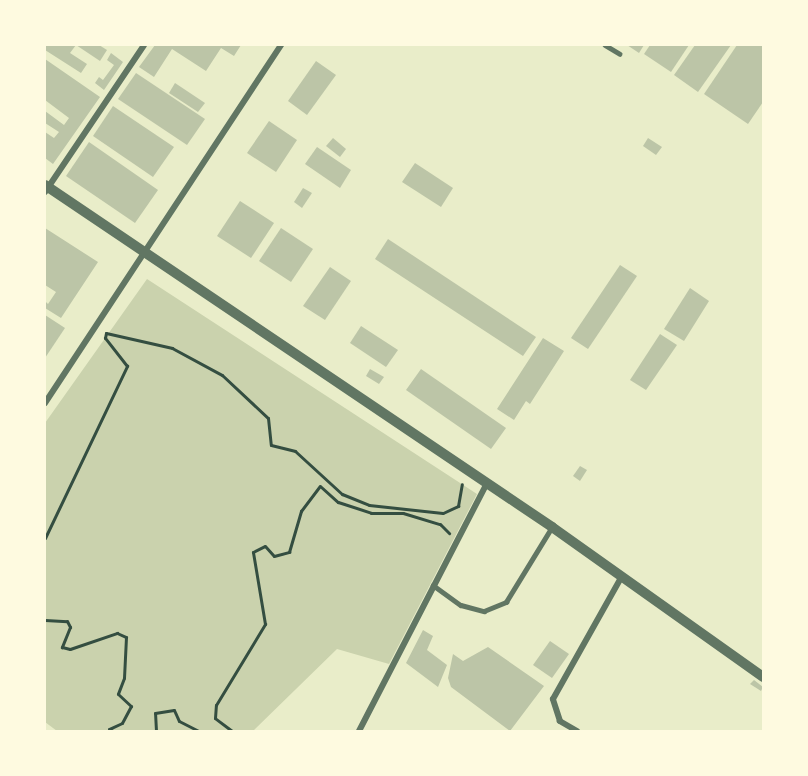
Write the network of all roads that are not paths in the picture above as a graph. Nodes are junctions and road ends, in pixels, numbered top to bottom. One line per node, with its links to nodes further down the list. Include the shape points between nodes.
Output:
1 (144, 45): 5 (street)
2 (281, 45): 6 (street)
3 (605, 45): 4 (lane)
4 (620, 54)
5 (46, 188): 6 (street)
6 (148, 251): 7 (street); 8 (street)
7 (45, 403)
8 (487, 483): 9 (street); 11 (street)
9 (552, 527): 10 (street); 11 (lane, via 506,602 484,611 461,605)
10 (622, 576): 12 (street); 14 (street, via 553,699 560,721)
11 (433, 585): 13 (street)
12 (763, 677)
13 (359, 731)
14 (577, 731)

